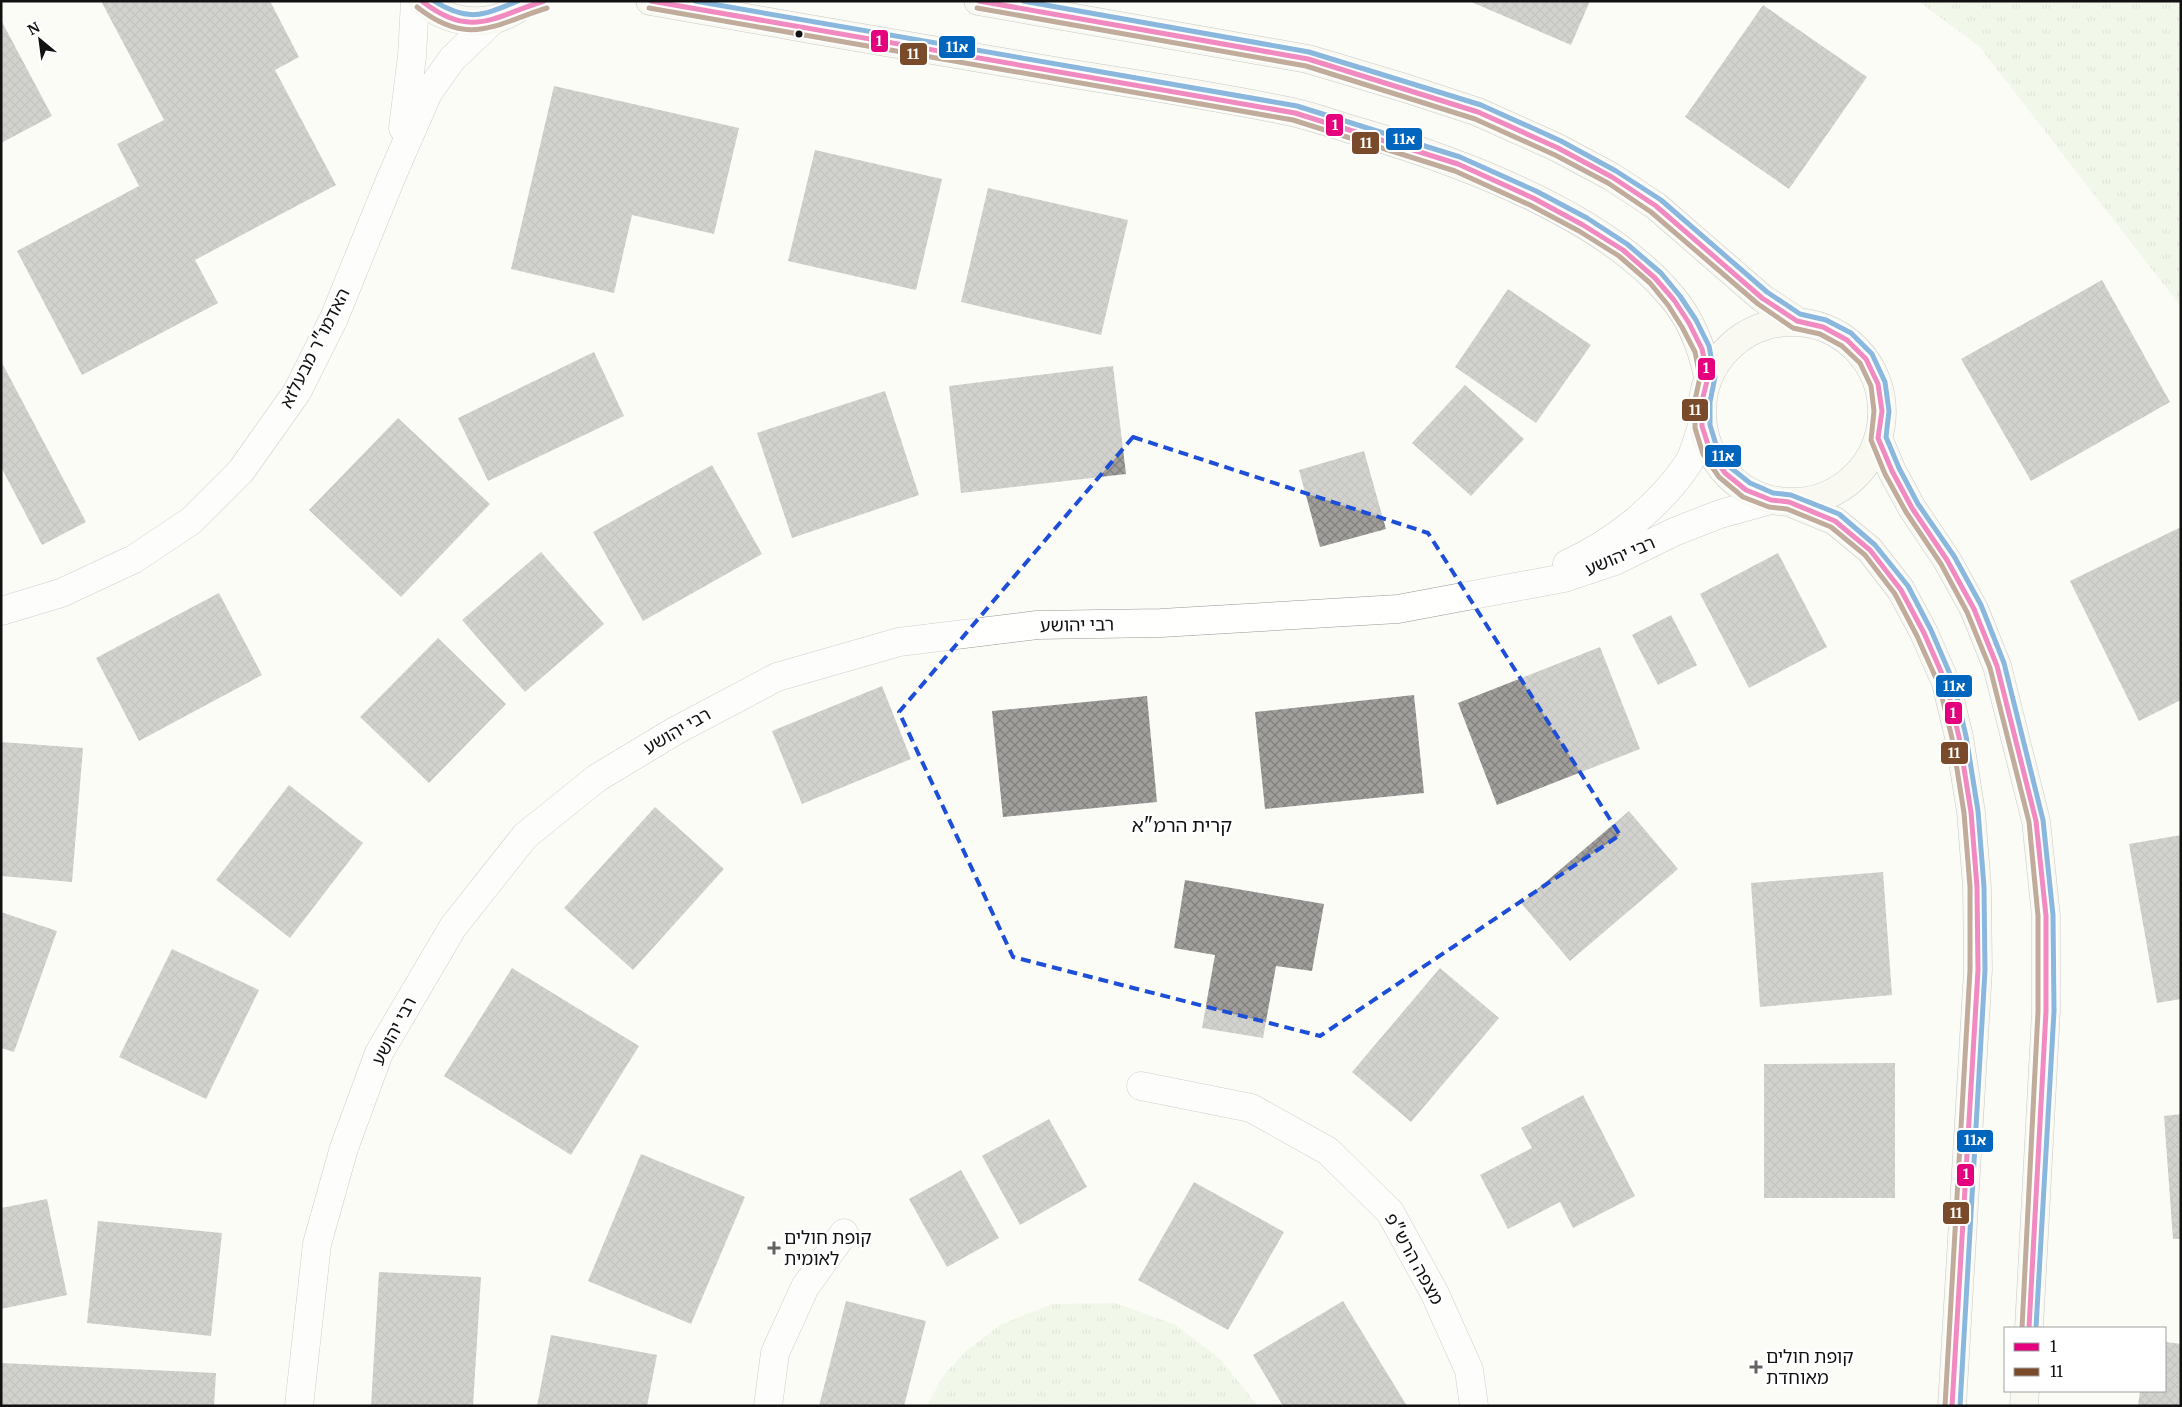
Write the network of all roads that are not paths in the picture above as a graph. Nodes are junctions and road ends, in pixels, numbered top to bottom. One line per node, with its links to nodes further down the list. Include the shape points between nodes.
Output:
1 (415, 1): 8 (street, האדמו"ר מבעלזא, via 406,116)
2 (422, 1): 7 (main road, via 432,10 451,18 472,22)
3 (545, 1): 6 (main road)
4 (650, 1): 10 (main road, via 1295,113 1458,164 1583,225 1655,278 1689,323 1702,349)
5 (978, 1): 9 (main road, via 1308,59 1478,112 1612,176 1656,206 1762,298)
6 (523, 5): 7 (main road)
7 (493, 20): 8 (street, האדמו"ר מבעלזא, via 452,59 428,93)
8 (391, 178): 15 (street, האדמו"ר מבעלזא, via 334,318 297,392 241,471 191,521 134,559 61,593)
9 (1797, 321): 10 (main road, via 1769,324 1744,335 1723,354); 12 (main road, via 1823,327 1847,340 1866,360 1878,384 1882,411)
10 (1708, 377): 11 (main road, via 1702,401)
11 (1702, 426): 13 (main road, via 1710,451 1725,473 1746,490); 14 (street, רבי יהושע, via 1690,460 1663,494 1629,527 1583,556 1532,579)
12 (1878, 438): 13 (main road, via 1866,464 1844,485 1818,498); 18 (main road, via 1908,500 1974,609 1998,666 2036,821 2046,916 2046,1011)
13 (1780, 501): 14 (street, רבי יהושע, via 1720,514 1615,561 1564,578); 23 (main road, via 1835,521 1870,550 1900,590 1924,633 1946,683 1959,737 1971,812 1977,887 1978,970)
14 (1466, 598): 20 (street, רבי יהושע, via 1398,609 1161,623 1037,625 899,642 777,677 675,730 597,778 525,836 453,927 379,1053 344,1148 318,1244)
15 (1, 611)
16 (1141, 1086): 22 (street, מצפה הרש"פ, via 1251,1108 1328,1150 1390,1212 1435,1294 1469,1370)
17 (844, 1234): 21 (street, via 805,1287 775,1353)
18 (2029, 1327)
19 (2025, 1392): 24 (main road)
20 (298, 1406)
21 (768, 1406)
22 (1474, 1406)
23 (1952, 1406)
24 (2024, 1406)

